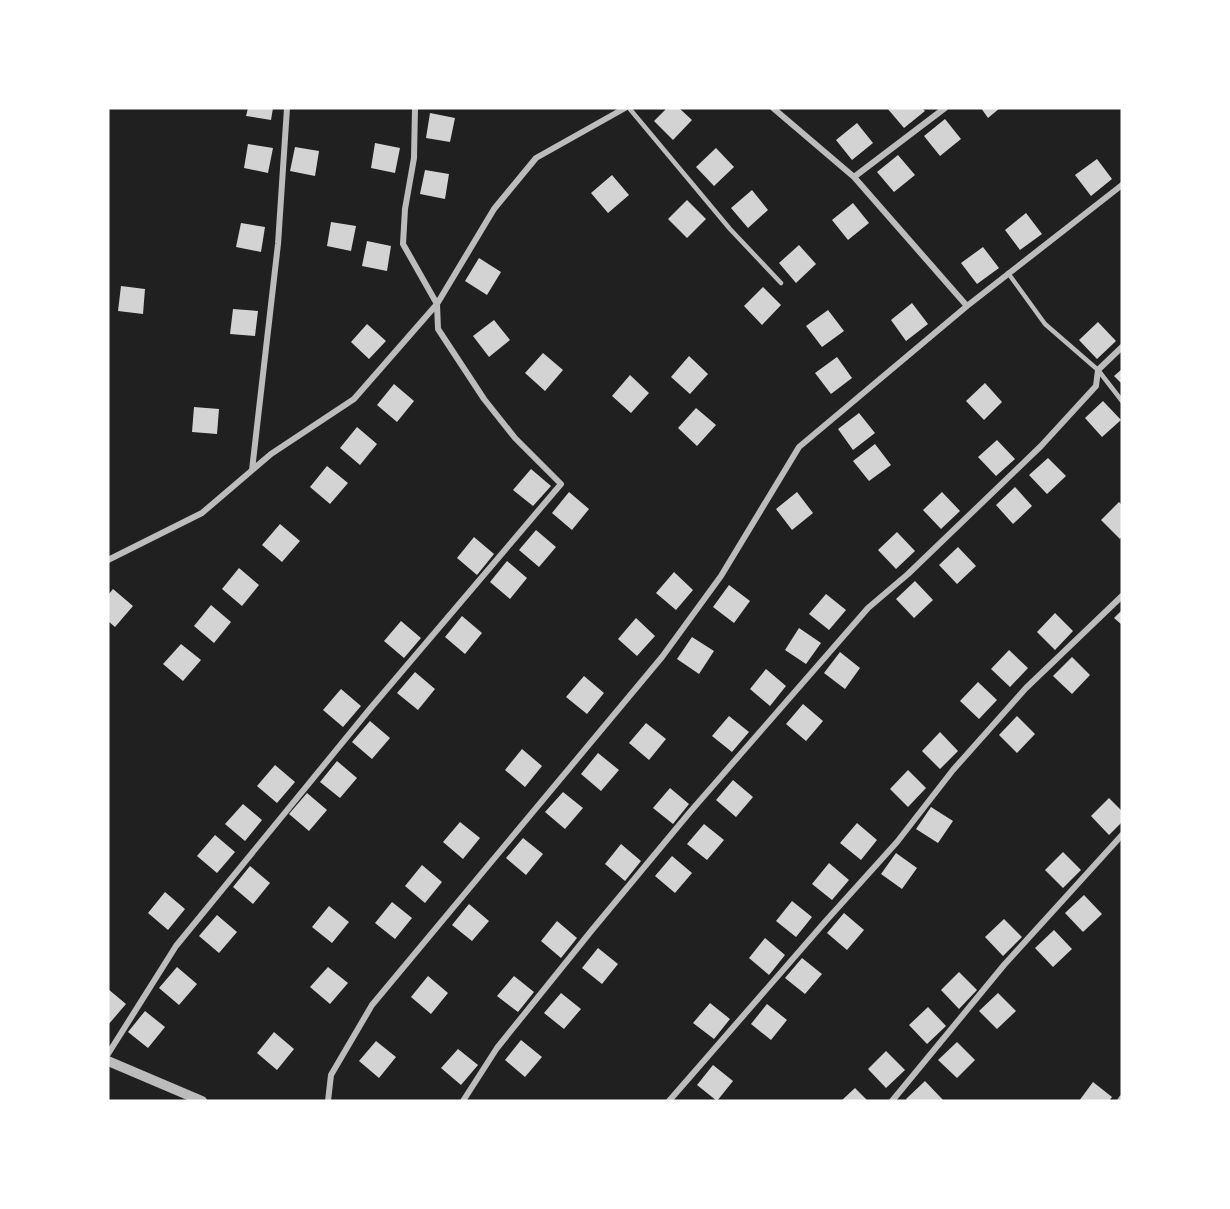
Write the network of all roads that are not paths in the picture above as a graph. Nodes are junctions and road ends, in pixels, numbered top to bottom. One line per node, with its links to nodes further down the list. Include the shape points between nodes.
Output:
1 (287, 108): 15 (street, via 278,244)
2 (416, 108): 10 (street, via 403,244)
3 (627, 108): 9 (lane); 10 (street, via 536,158 494,208)
4 (773, 108): 6 (street)
5 (945, 108): 6 (street)
6 (855, 177): 11 (street)
7 (1122, 185): 8 (street)
8 (1008, 273): 11 (street); 13 (lane, via 1045,324)
9 (781, 283)
10 (437, 304): 15 (street, via 354,399 271,453); 19 (street, via 438,329 484,399 515,438 561,484 176,946)
11 (967, 306): 22 (street, via 799,447 722,576 662,657 372,1005 331,1075)
12 (1122, 347): 13 (street)
13 (1098, 370): 14 (lane); 23 (street, via 1096,386 1041,446 868,608 690,812 497,1048)
14 (1122, 401)
15 (252, 471): 16 (street, via 202,513)
16 (108, 560)
17 (1122, 596): 24 (street, via 1026,688 897,842)
18 (1122, 835): 25 (street, via 1004,965)
19 (108, 1054)
20 (108, 1061): 21 (street)
21 (202, 1101)
22 (328, 1101)
23 (463, 1101)
24 (669, 1101)
25 (892, 1101)

